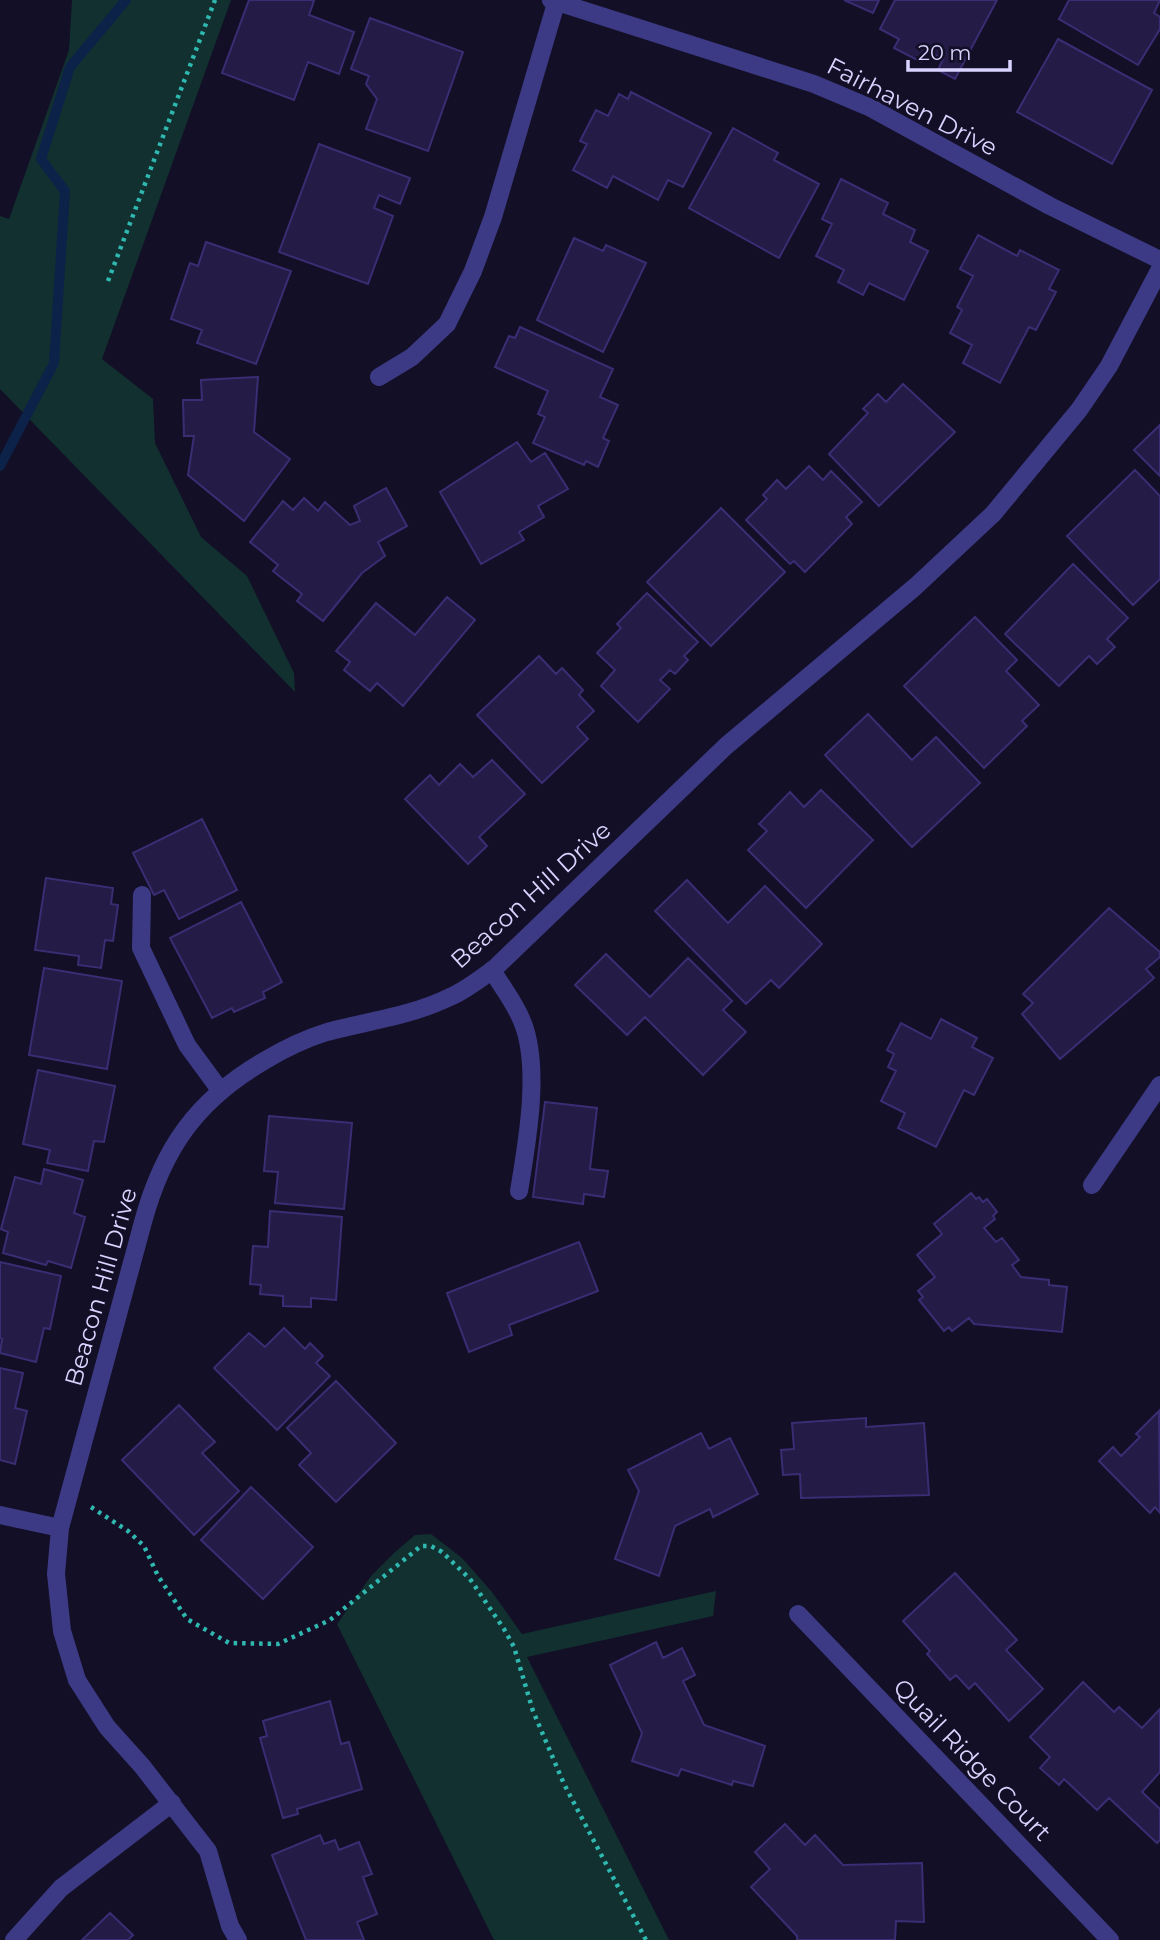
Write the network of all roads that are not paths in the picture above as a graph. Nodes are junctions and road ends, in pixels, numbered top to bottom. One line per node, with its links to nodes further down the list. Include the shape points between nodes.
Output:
1 (555, 1): 2 (street, Fairhaven Drive, via 797,77 871,108); 4 (street, via 473,271 447,324 412,357)
2 (1160, 260)
3 (1160, 269): 6 (street, Beacon Hill Drive, via 1109,366 1029,474 993,514 907,594 726,746)
4 (379, 377)
5 (142, 895): 8 (street, via 141,948 187,1045)
6 (492, 970): 8 (street, Beacon Hill Drive, via 428,1007 302,1040); 10 (street, via 523,1024 532,1068)
7 (1160, 1085): 9 (street)
8 (220, 1090): 12 (street, Beacon Hill Drive, via 186,1128 151,1192)
9 (1092, 1185)
10 (519, 1191)
11 (0, 1515): 12 (street)
12 (60, 1528): 14 (street, Beacon Hill Drive, via 56,1574 61,1620 75,1675 107,1727)
13 (798, 1614): 17 (street, Quail Ridge Court)
14 (172, 1803): 15 (street, via 61,1888); 16 (street, Beacon Hill Drive, via 208,1851)
15 (14, 1940)
16 (238, 1940)
17 (1110, 1940)

